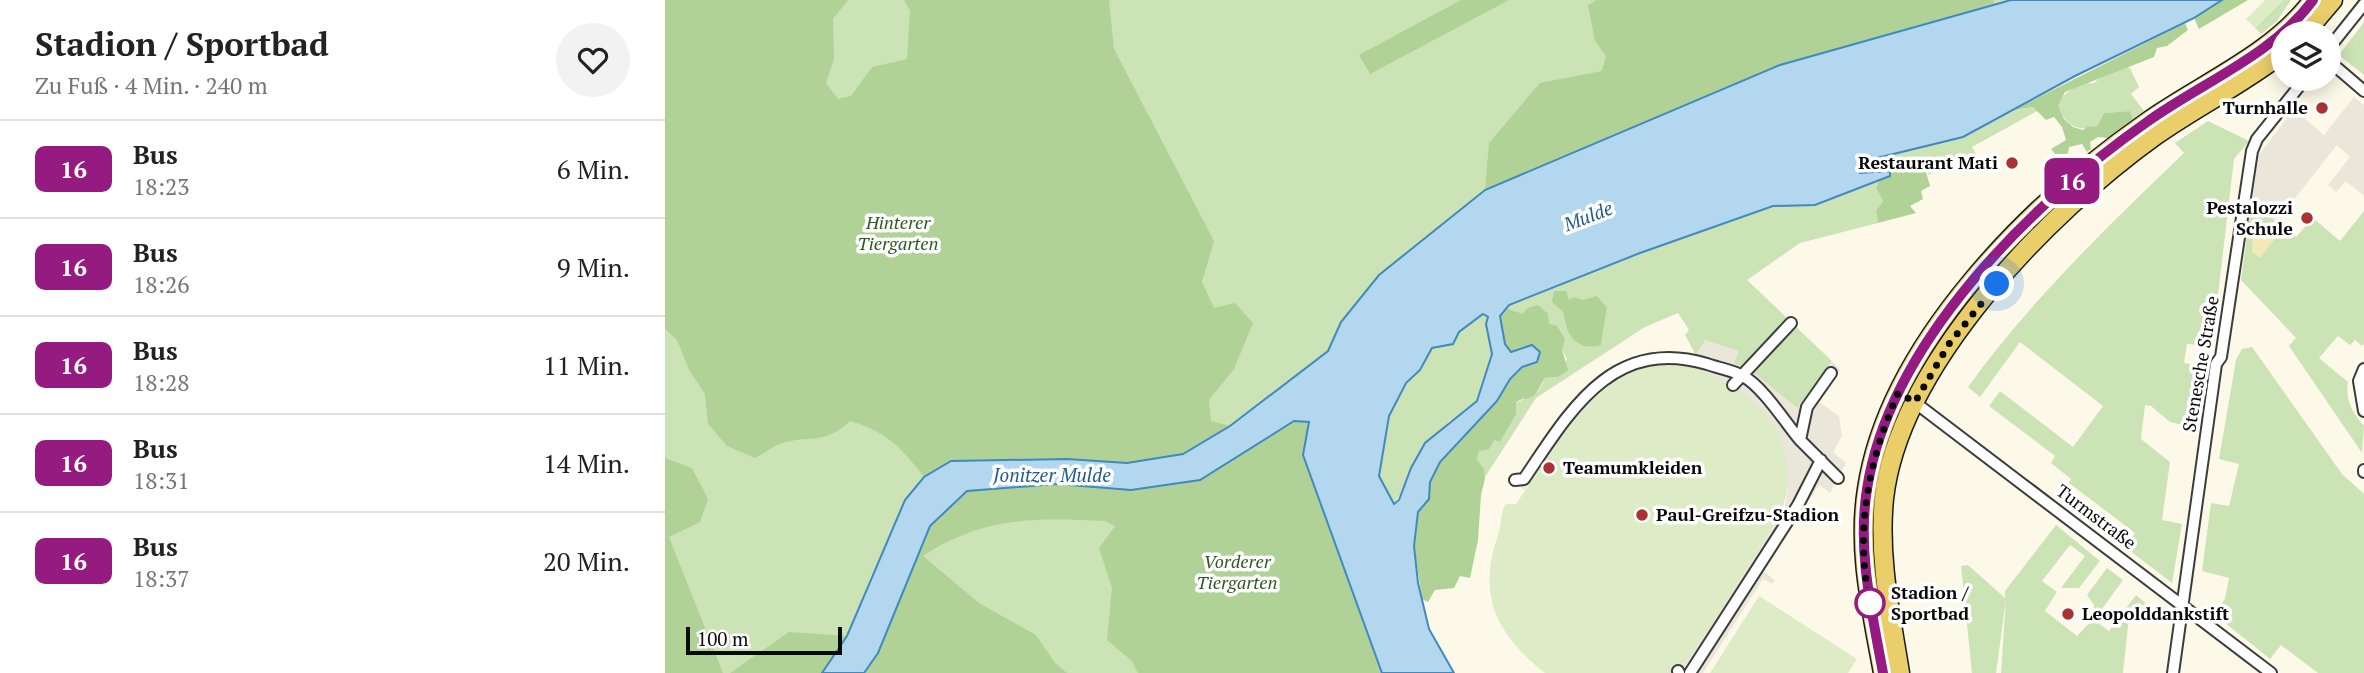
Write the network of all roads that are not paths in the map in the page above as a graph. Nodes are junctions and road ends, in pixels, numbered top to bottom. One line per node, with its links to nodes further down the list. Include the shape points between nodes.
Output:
1 (2313, 0): 15 (main road, via 2269,43 2144,124 2048,202 1942,322)
2 (2333, 0): 4 (main road)
3 (2364, 4): 5 (street)
4 (2315, 21)
5 (2341, 33)
6 (2271, 60): 16 (main road, via 2152,138 2044,232 1949,344)
7 (2341, 71): 9 (street)
8 (2295, 91): 24 (street, Stenesche Straße, via 2257,139 2245,192 2221,357 2215,364)
9 (2364, 91)
10 (1791, 323): 13 (street)
11 (2364, 369): 17 (street, via 2359,381)
12 (1831, 373): 20 (street, via 1807,407)
13 (1744, 376): 14 (street); 18 (street); 23 (street, via 1683,358 1633,363 1595,387)
14 (1733, 385)
15 (1898, 393): 16 (street, Turmstraße); 26 (main road, via 1872,463 1864,526 1869,598)
16 (1915, 402): 24 (street, Turmstraße); 27 (main road, via 1891,464 1883,522 1884,567)
17 (2364, 411)
18 (1791, 429): 19 (street); 20 (street)
19 (1779, 435)
20 (1800, 440): 21 (street)
21 (1821, 460): 22 (street); 25 (street)
22 (1838, 478)
23 (1522, 482)
24 (2183, 605): 28 (street, Stenesche Straße); 29 (street, Turmstraße)
25 (1690, 673)
26 (1883, 673)
27 (1900, 673)
28 (2173, 673)
29 (2271, 673)

